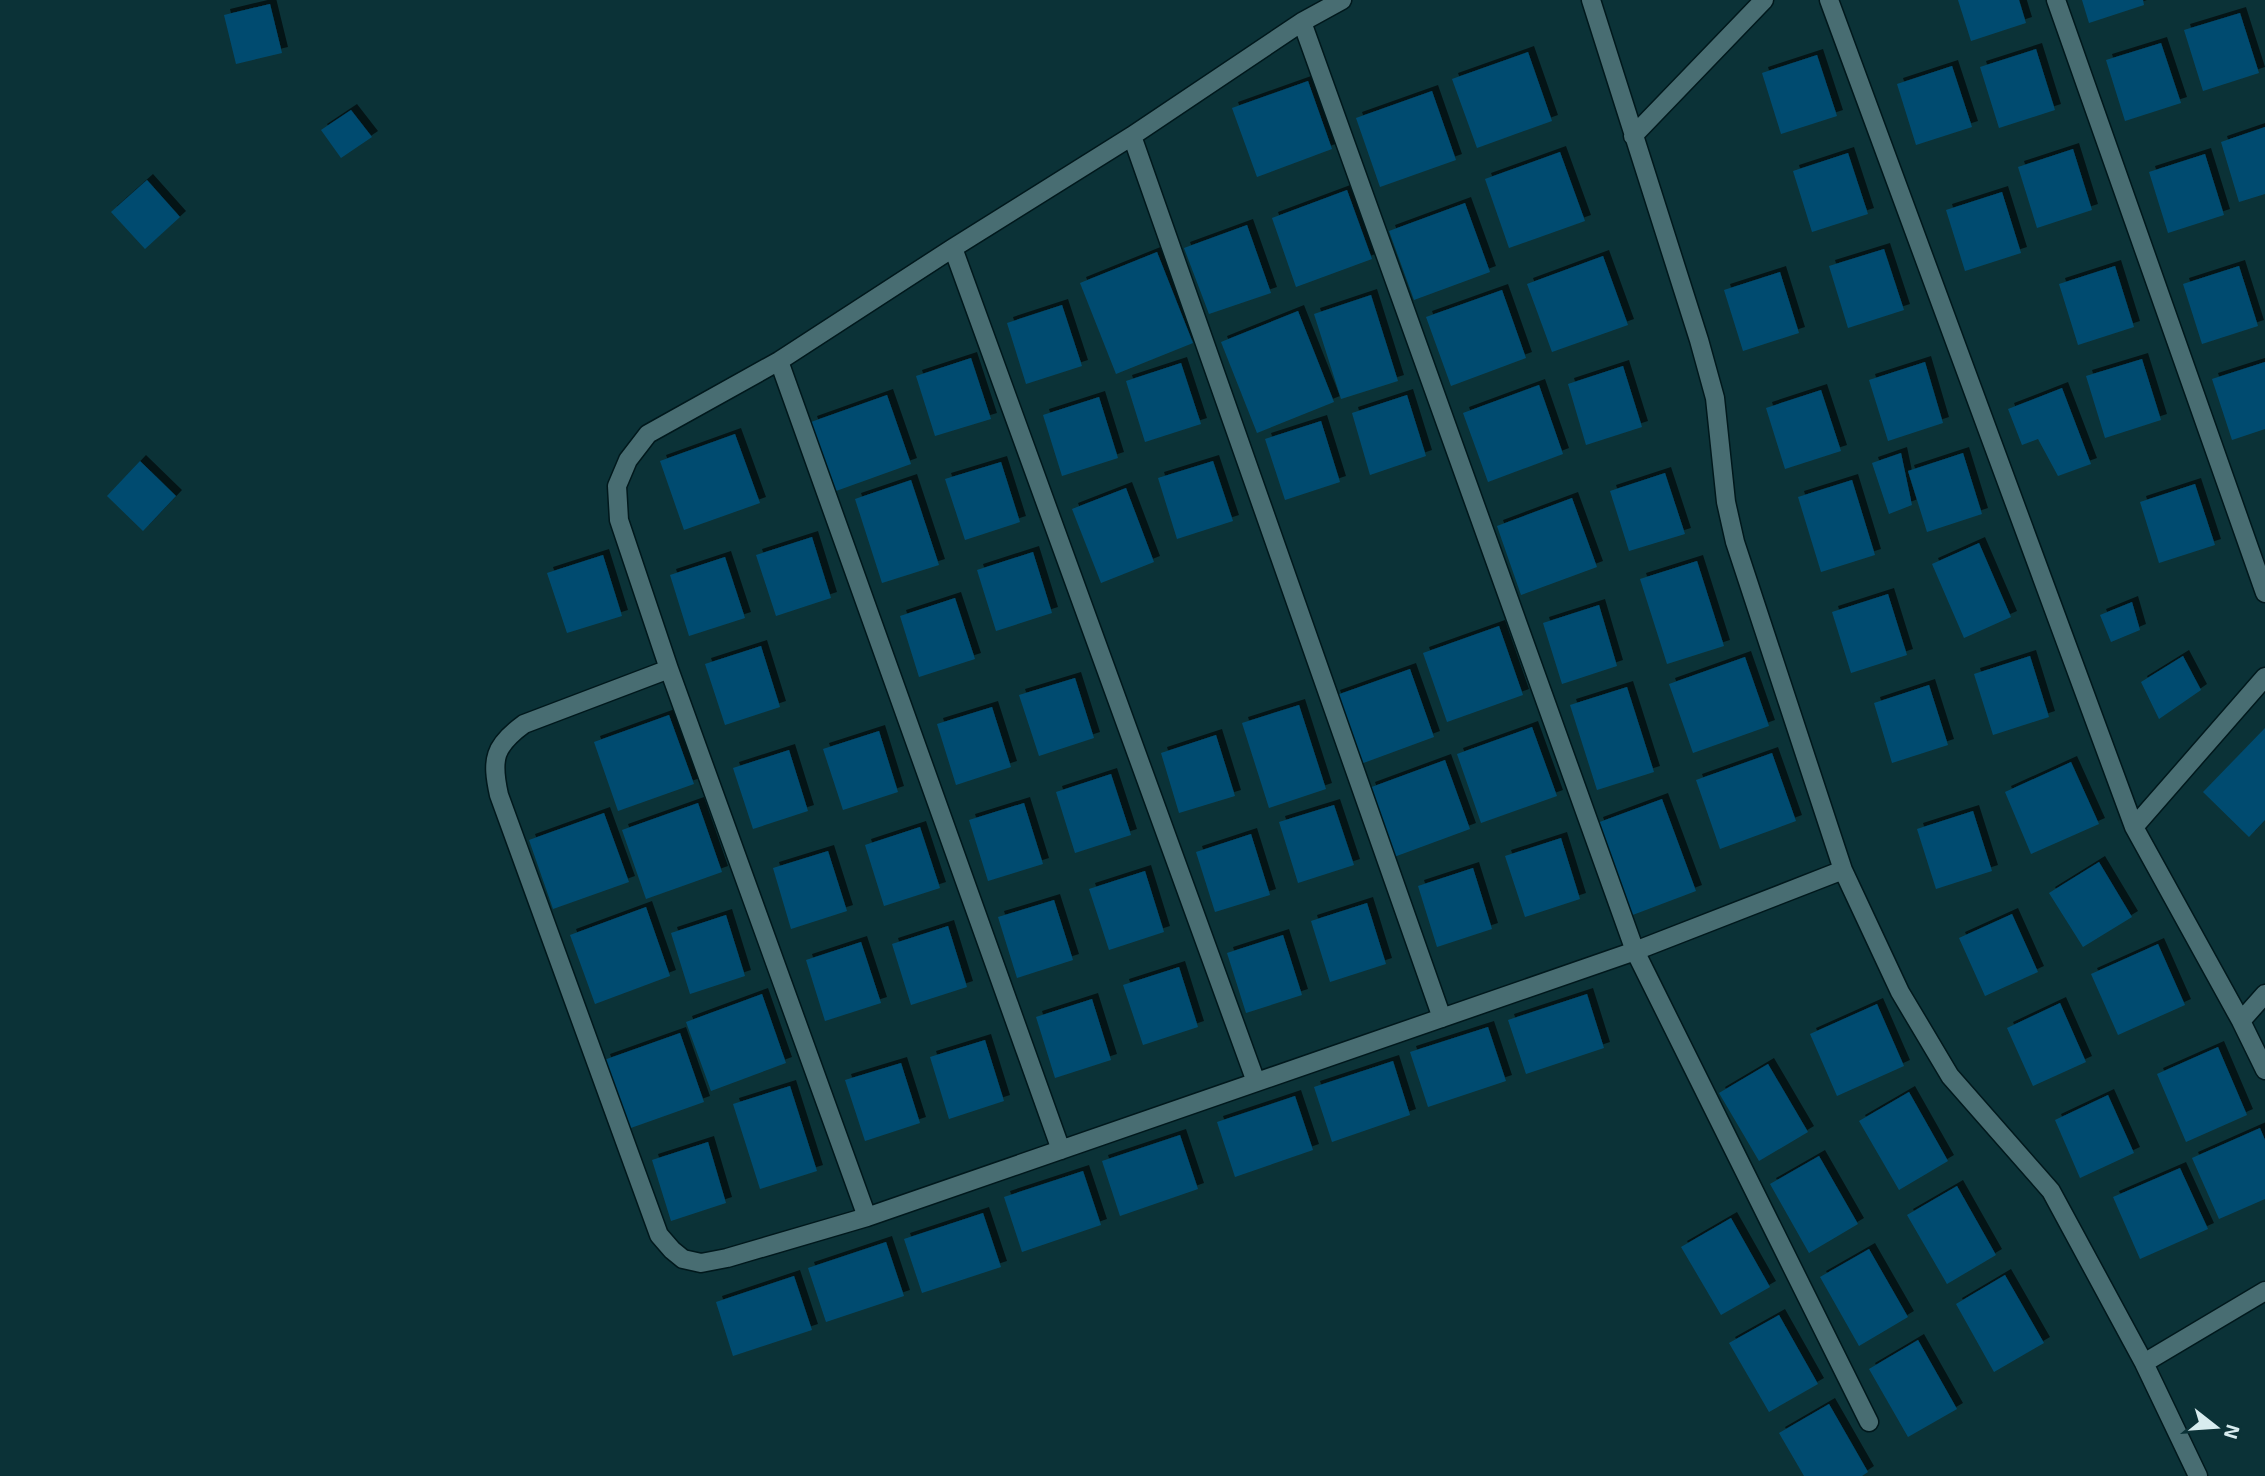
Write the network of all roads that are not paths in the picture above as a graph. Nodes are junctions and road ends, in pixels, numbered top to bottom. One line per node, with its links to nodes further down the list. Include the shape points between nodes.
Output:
1 (1342, 0): 6 (street)
2 (1591, 0): 8 (street)
3 (1764, 0): 8 (street)
4 (1829, 0): 14 (street)
5 (2056, 0): 11 (street)
6 (1302, 22): 7 (street); 16 (street)
7 (1132, 136): 9 (street); 18 (street)
8 (1633, 136): 15 (street, via 1715,398 1735,542)
9 (953, 248): 10 (street); 21 (street)
10 (779, 361): 12 (street, via 649,434 628,460 617,486 619,520); 22 (street)
11 (2265, 593)
12 (669, 669): 23 (street); 23 (street, via 524,723 506,737 497,754 494,772 499,795 659,1235 671,1250 701,1263)
13 (2265, 677): 14 (street)
14 (2134, 827): 19 (street)
15 (1843, 870): 16 (street); 25 (street, via 1900,992 1950,1076 2051,1191)
16 (1635, 951): 18 (street); 26 (street)
17 (2265, 994): 19 (street)
18 (1442, 1018): 21 (street)
19 (2241, 1021): 20 (street)
20 (2265, 1070)
21 (1256, 1082): 22 (street)
22 (1061, 1150): 23 (street)
23 (867, 1217)
24 (2265, 1291): 25 (street)
25 (2144, 1363): 27 (street)
26 (1869, 1422)
27 (2198, 1476)

